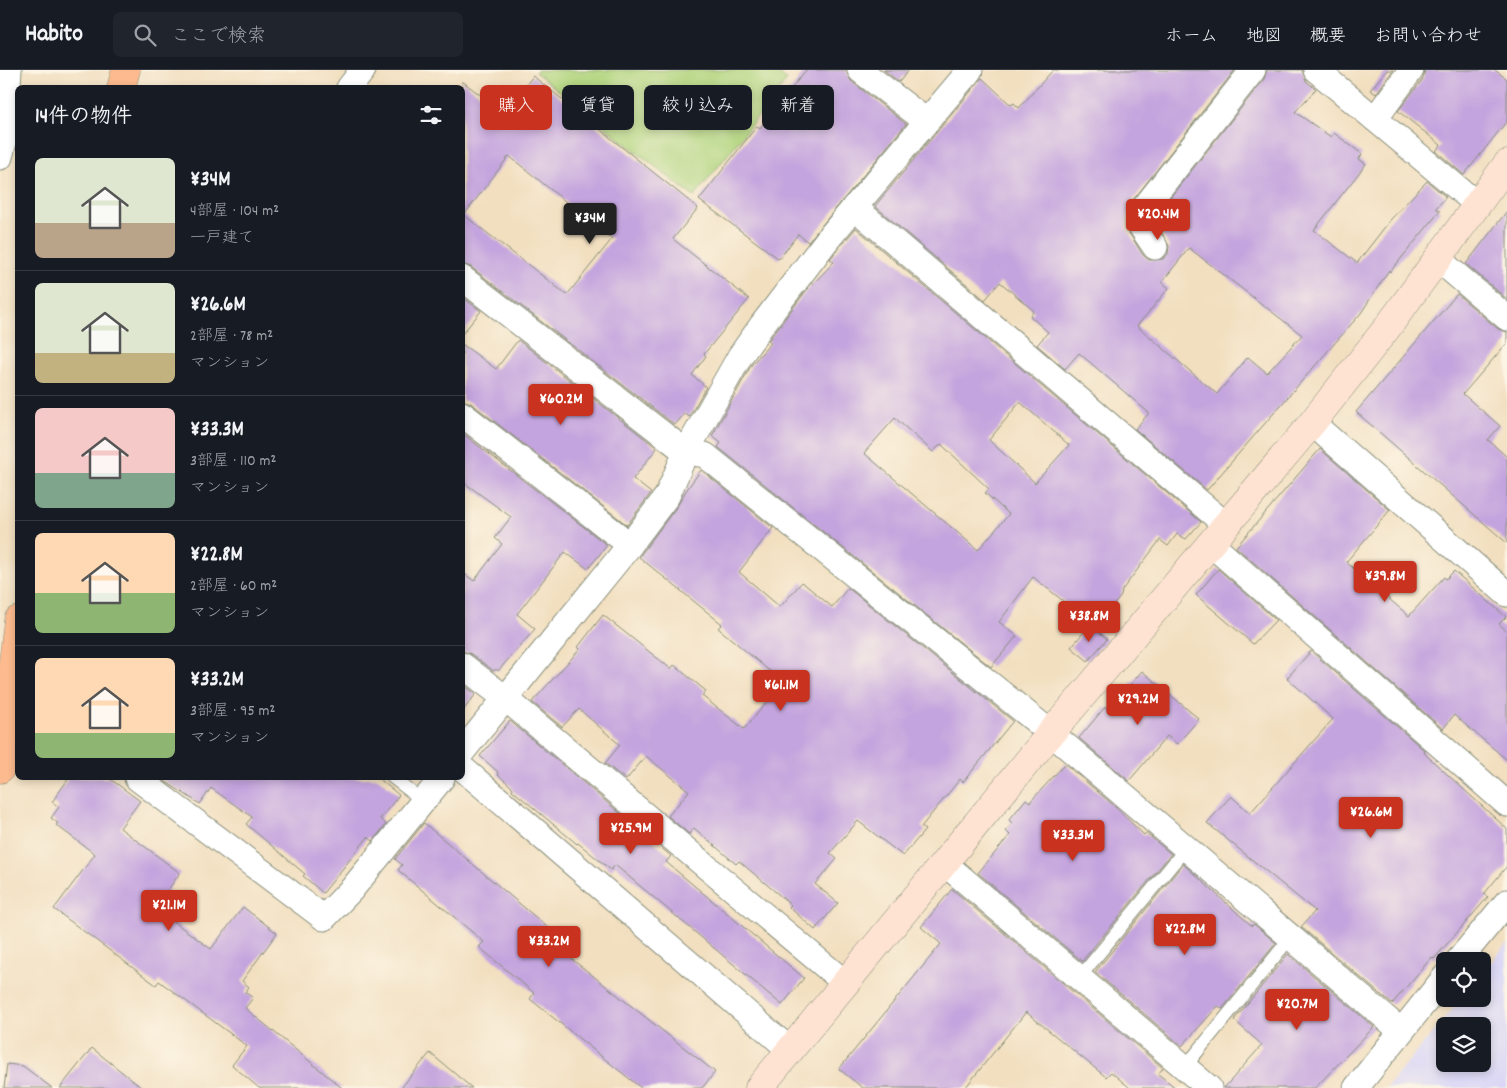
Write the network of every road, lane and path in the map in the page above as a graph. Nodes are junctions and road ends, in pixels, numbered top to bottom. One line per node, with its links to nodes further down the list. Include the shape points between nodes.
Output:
1 (9, 70): 13 (street)
2 (126, 70): 9 (highway)
3 (363, 70): 10 (street)
4 (860, 70): 12 (street)
5 (970, 70): 12 (street)
6 (1253, 70): 17 (street, via 1144,208 1140,225)
7 (1316, 70): 11 (street)
8 (1411, 70): 11 (street)
9 (122, 85)
10 (351, 85)
11 (1375, 119): 15 (street)
12 (926, 121): 16 (street)
13 (0, 158)
14 (1507, 164): 15 (street)
15 (1478, 205): 18 (street)
16 (854, 207): 23 (street, via 740,356); 24 (street)
17 (1154, 247)
18 (1438, 258): 20 (street); 22 (street)
19 (465, 280): 23 (street)
20 (1507, 318)
21 (465, 416): 25 (street)
22 (1312, 423): 24 (street); 26 (street)
23 (686, 452): 25 (street, via 667,496); 31 (street, via 705,455)
24 (1219, 534): 31 (street); 40 (street)
25 (630, 545): 29 (street)
26 (1507, 594)
27 (465, 667): 29 (street)
28 (15, 670): 30 (highway)
29 (505, 698): 33 (street); 47 (street)
30 (13, 703): 32 (highway)
31 (1051, 733): 41 (street); 42 (street)
32 (3, 736): 34 (highway)
33 (465, 748)
34 (0, 769)
35 (465, 771): 50 (street)
36 (140, 780): 39 (street, via 324,918 352,889)
37 (396, 780): 39 (lane)
38 (440, 780): 39 (street)
39 (422, 800)
40 (1507, 804)
41 (1186, 848): 44 (street); 46 (lane)
42 (944, 864): 46 (street); 47 (street)
43 (1507, 902): 45 (street)
44 (1291, 937): 49 (street); 51 (lane)
45 (1465, 952)
46 (1079, 978): 51 (street)
47 (844, 982): 50 (street)
48 (1436, 989): 49 (street)
49 (1401, 1031): 54 (street)
50 (790, 1050): 52 (street)
51 (1185, 1068): 53 (street)
52 (759, 1088)
53 (1209, 1088)
54 (1356, 1088)

